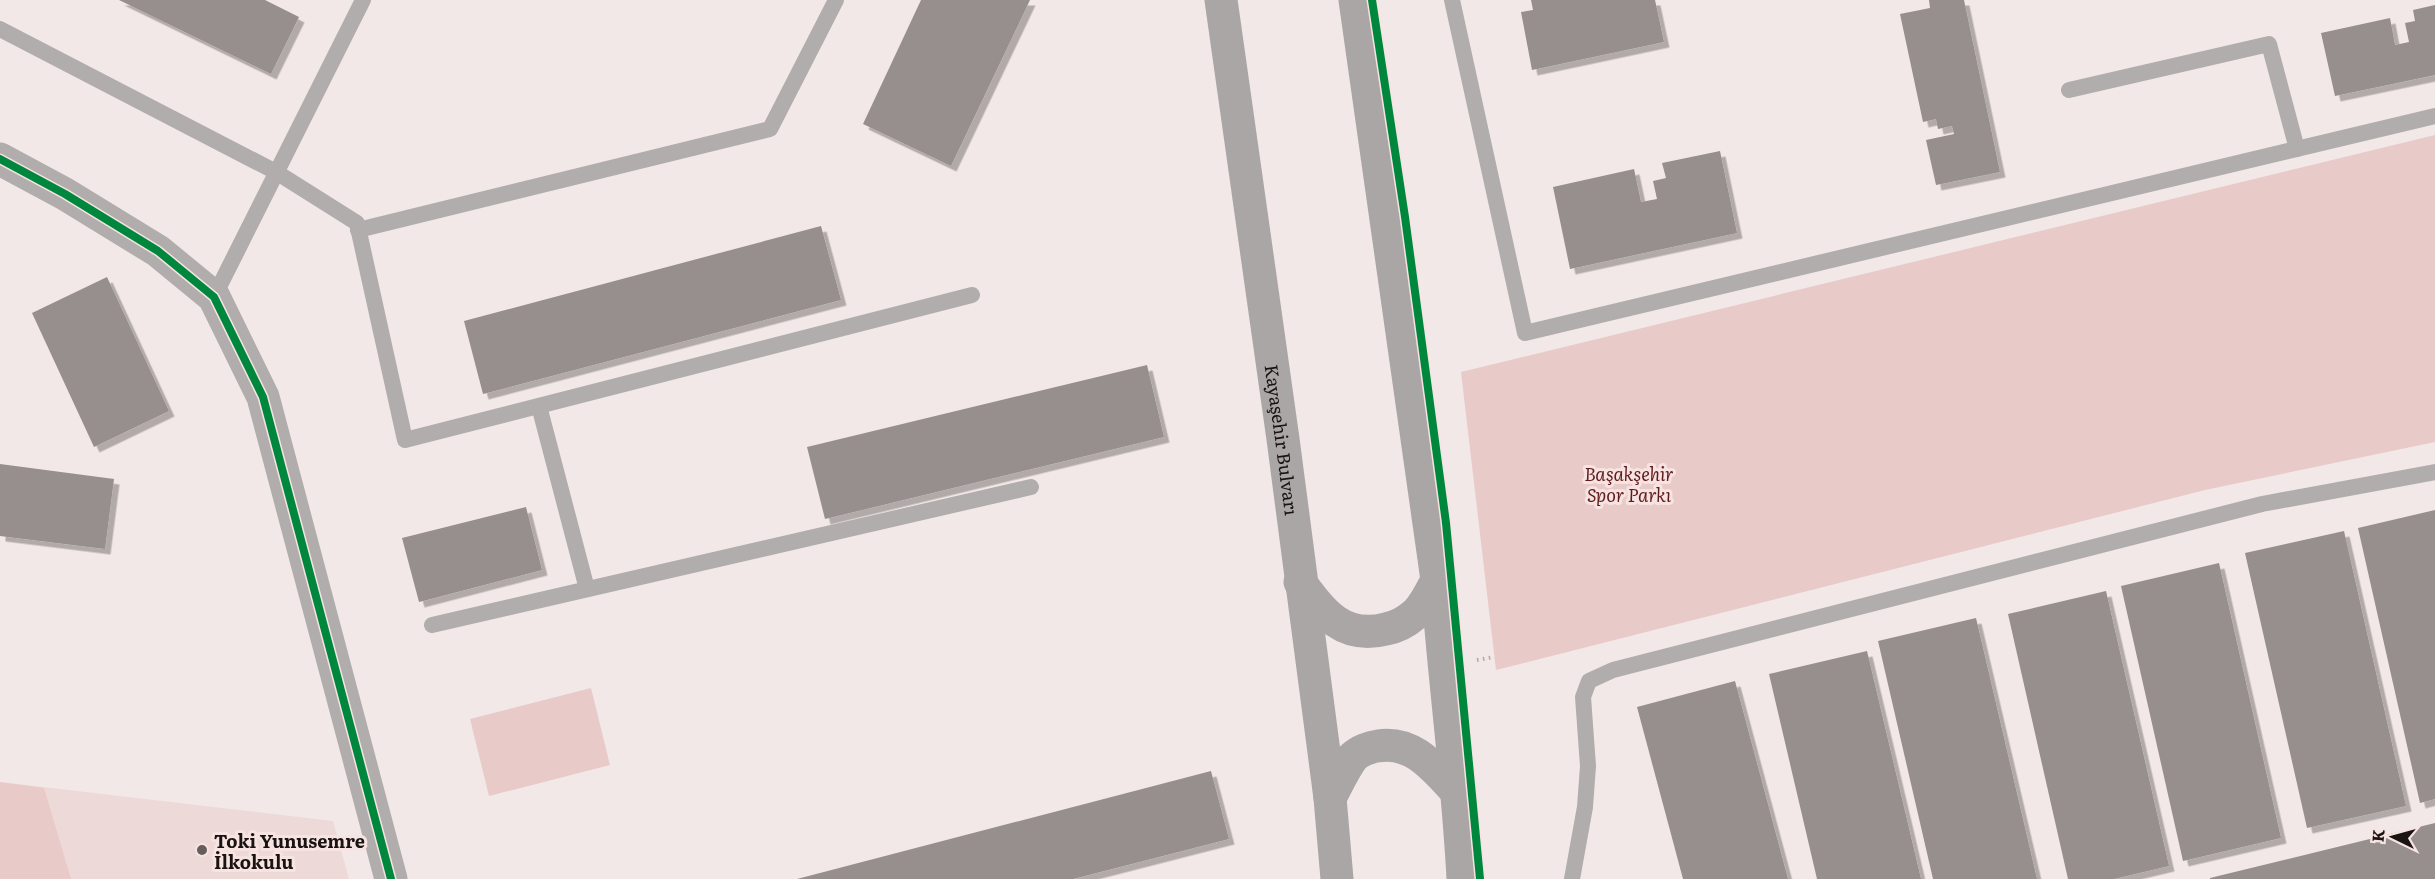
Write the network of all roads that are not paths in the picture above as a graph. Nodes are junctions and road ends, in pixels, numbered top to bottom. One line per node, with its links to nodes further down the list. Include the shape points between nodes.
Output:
1 (363, 0): 11 (lane)
2 (836, 0): 12 (lane, via 770,129)
3 (1221, 0): 19 (main road, Kayaşehir Bulvarı)
4 (1355, 0): 18 (main road)
5 (1452, 0): 9 (lane, via 1525,333)
6 (0, 29): 11 (lane)
7 (2069, 90): 9 (lane, via 2269,44)
8 (2435, 116): 9 (lane)
9 (2297, 149)
10 (0, 159): 14 (street, via 158,251)
11 (276, 172): 12 (lane, via 357,223); 14 (lane)
12 (358, 230): 15 (lane, via 405,440)
13 (972, 295): 15 (lane)
14 (214, 297): 24 (street, via 263,397)
15 (539, 406): 20 (lane)
16 (2435, 472): 27 (lane, via 2262,504 1612,670 1589,681 1582,697 1588,766)
17 (1031, 487): 20 (lane)
18 (1437, 580): 19 (main road, via 1416,614 1396,627 1373,633 1348,630 1321,610); 22 (main road)
19 (1300, 582): 23 (main road, Kayaşehir Bulvarı)
20 (587, 589): 21 (lane)
21 (432, 625)
22 (1459, 794): 23 (main road, via 1422,757 1405,747 1388,744 1370,747 1354,756); 26 (main road)
23 (1330, 798): 25 (main road, Kayaşehir Bulvarı)
24 (391, 879)
25 (1337, 879)
26 (1463, 879)
27 (1572, 879)

